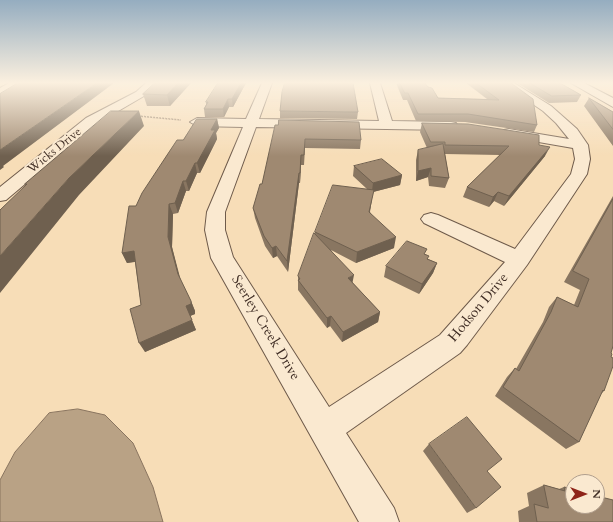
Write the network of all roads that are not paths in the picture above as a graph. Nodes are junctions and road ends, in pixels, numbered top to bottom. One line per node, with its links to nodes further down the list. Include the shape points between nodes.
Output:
1 (115, 107): 11 (street, Wicks Drive, via 91,121)
2 (258, 107): 6 (street, Seerley Creek Drive)
3 (382, 107): 7 (street)
4 (542, 107): 10 (street, via 564,123)
5 (197, 122): 6 (street)
6 (252, 122): 7 (street); 14 (street, Seerley Creek Drive, via 216,212 217,241 222,258)
7 (387, 125): 8 (street)
8 (465, 126)
9 (492, 130): 10 (street)
10 (581, 145): 13 (street, Hodson Drive, via 584,158 580,174)
11 (0, 196)
12 (431, 219): 13 (street)
13 (518, 260): 14 (street, Hodson Drive, via 450,344)
14 (324, 429): 15 (street, Seerley Creek Drive)
15 (380, 522)

